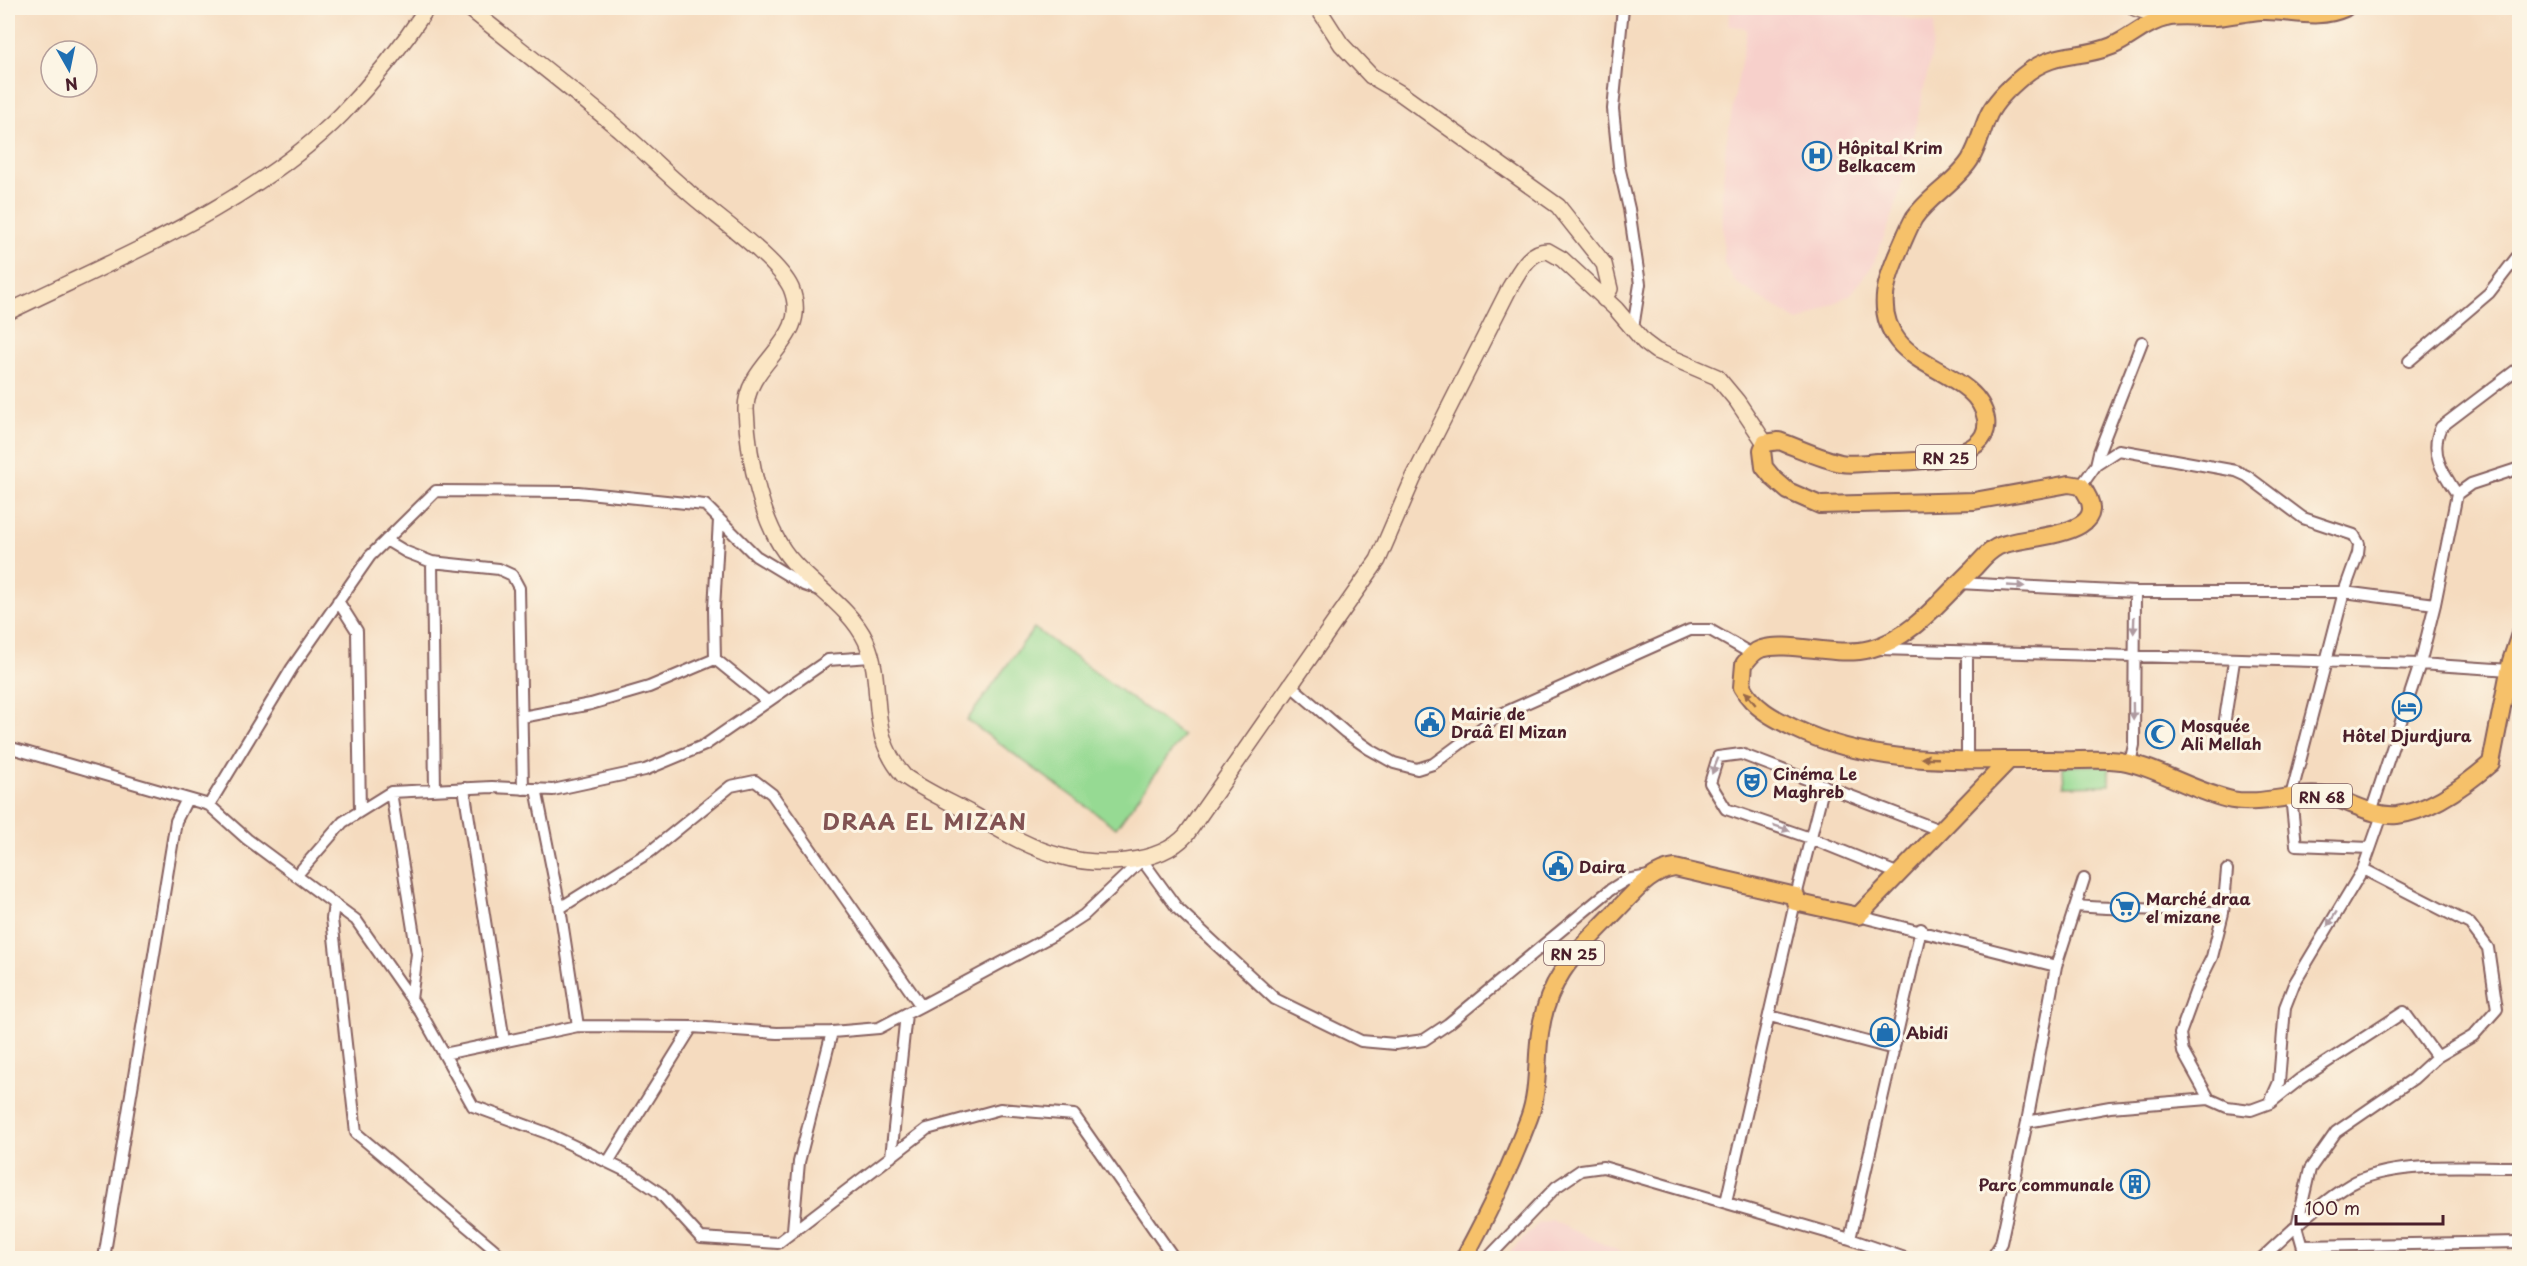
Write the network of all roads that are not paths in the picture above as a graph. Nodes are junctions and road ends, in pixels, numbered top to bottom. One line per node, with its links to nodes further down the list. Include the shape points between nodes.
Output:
1 (427, 8): 10 (main road, via 397,52 341,115 292,157 187,224)
2 (469, 8): 24 (main road, via 616,126 785,279 794,298 794,322 788,339 754,377 746,407 748,429 762,508 776,542)
3 (1318, 8): 9 (main road, via 1341,44 1371,76 1557,206 1604,264 1610,289)
4 (1623, 8): 11 (street, via 1613,109 1640,284)
5 (2135, 8): 7 (main road)
6 (2345, 8): 7 (main road, RN 25, via 2316,16 2270,11)
7 (2166, 18): 15 (main road, RN 25, via 2111,46 2042,62 2020,78 1989,114 1969,161 1914,219 1886,280 1887,318 1896,338 1922,363 1969,389 1981,404 1987,421 1983,437 1957,455 1905,462 1841,463 1779,441)
8 (2520, 253): 13 (street, via 2489,293)
9 (1604, 299): 11 (main road); 40 (main road, via 1554,253 1543,250 1528,260 1510,287 1413,479 1378,560)
10 (8, 312)
11 (1633, 328): 15 (main road, via 1656,351 1717,377)
12 (2142, 342): 16 (street)
13 (2409, 361)
14 (2520, 366): 19 (street, via 2441,427 2435,439 2435,453)
15 (1765, 443): 18 (main road, via 1764,467 1773,478 1788,491 1820,505 1974,501 2069,484)
16 (2096, 465): 18 (street); 26 (street, via 2119,450 2247,476 2303,518 2354,536 2359,549)
17 (2520, 468): 19 (street, via 2471,484)
18 (2081, 486): 23 (main road, via 2091,505 2089,516 2080,526 2069,532 1997,547)
19 (2457, 494): 28 (street)
20 (719, 520): 21 (street, via 705,505 578,492 436,491); 24 (street, via 756,556 804,585); 35 (street)
21 (386, 540): 22 (street); 27 (street)
22 (432, 562): 42 (street, via 499,569 512,575 519,588); 52 (street)
23 (1958, 583): 25 (street, one-way to 25); 30 (main road, via 1911,628)
24 (824, 592): 33 (main road, via 857,627)
25 (2136, 592): 26 (street); 34 (street, one-way to 34)
26 (2344, 592): 28 (street); 37 (street)
27 (339, 601): 56 (street, via 292,668); 57 (street, via 357,631)
28 (2435, 604): 38 (street)
29 (2520, 634): 39 (main road, RN 68)
30 (1872, 649): 31 (street); 32 (main road, via 1837,652 1777,647)
31 (1967, 653): 34 (street); 45 (street)
32 (1752, 654): 40 (street, via 1710,630 1690,630 1499,715 1433,764 1417,769 1394,763 1370,749); 45 (main road, one-way to 32, via 1868,754 1815,738 1784,723 1758,708 1742,687 1744,664)
33 (871, 657): 41 (street, via 828,660); 62 (main road, via 881,737 904,776 1023,842 1060,856 1080,860)
34 (2133, 657): 36 (street); 47 (street, one-way to 47, via 2134,745)
35 (715, 659): 41 (street); 42 (street, via 649,687 591,705)
36 (2234, 661): 37 (street); 43 (street)
37 (2328, 661): 38 (street); 54 (street)
38 (2420, 664): 39 (street); 58 (street)
39 (2510, 670): 58 (main road, RN 68, via 2491,763 2446,795 2413,812)
40 (1289, 684): 62 (main road, via 1186,835 1162,853)
41 (767, 701): 51 (street, via 705,745 645,770 553,790)
42 (522, 717): 50 (street)
43 (2225, 719)
44 (8, 747): 55 (street)
45 (1967, 760): 46 (main road)
46 (2009, 760): 47 (main road, RN 68); 59 (main road)
47 (2130, 763): 54 (main road, RN 68, via 2230,799)
48 (1824, 785): 59 (street); 60 (street); 60 (street, one-way to 60, via 1741,754 1718,757 1712,771 1710,783 1726,809)
49 (464, 788): 50 (street); 52 (street); 84 (street)
50 (524, 789): 51 (street)
51 (536, 789): 72 (street)
52 (435, 790): 53 (street)
53 (391, 792): 57 (street); 77 (street, via 417,954)
54 (2291, 796): 58 (main road, RN 68, via 2332,798); 61 (street, via 2296,845)
55 (187, 799): 56 (street); 101 (street, via 176,821)
56 (209, 805): 66 (street)
57 (360, 811): 66 (street, via 343,822)
58 (2377, 813): 61 (street)
59 (1942, 831): 65 (main road)
60 (1810, 838): 65 (street); 69 (street)
61 (2370, 848): 63 (street)
62 (1142, 860): 67 (street, via 1177,908 1275,999 1361,1041 1395,1044 1424,1040 1610,890 1626,880); 78 (street, via 1084,915)
63 (2363, 869): 87 (street, via 2470,924 2488,948 2497,1009 2473,1036); 89 (street, one-way to 89, via 2294,984 2285,1007 2279,1082)
64 (2227, 870): 73 (street)
65 (1899, 874): 74 (main road)
66 (296, 876): 70 (street)
67 (1652, 876): 69 (main road, via 1675,868); 104 (main road, RN 25, via 1560,971 1540,1033 1530,1117)
68 (2084, 879): 71 (street)
69 (1796, 899): 74 (main road); 80 (street)
70 (334, 904): 77 (street, via 356,920); 102 (street, via 332,919 356,1132)
71 (2076, 906): 73 (street); 76 (street)
72 (560, 908): 78 (street, via 651,851 731,786 755,781 772,794); 81 (street)
73 (2223, 913): 88 (street, via 2212,957 2180,1034 2183,1052)
74 (1858, 916): 75 (street)
75 (1921, 929): 76 (street); 85 (street)
76 (2056, 966): 90 (street)
77 (411, 999): 86 (street)
78 (921, 1006): 79 (street)
79 (906, 1014): 83 (street, via 879,1028); 91 (street)
80 (1770, 1016): 85 (street); 94 (street)
81 (578, 1026): 82 (street); 84 (street)
82 (692, 1027): 83 (street); 92 (street)
83 (832, 1032): 96 (street, via 798,1162)
84 (504, 1041): 86 (street)
85 (1894, 1049): 97 (street)
86 (444, 1054): 92 (street, via 473,1106 548,1133)
87 (2437, 1057): 89 (street, via 2404,1012); 95 (street, via 2413,1079 2336,1132 2310,1169)
88 (2209, 1099): 89 (street, via 2227,1107 2251,1110); 90 (street, via 2110,1107)
89 (2270, 1102)
90 (2027, 1122): 108 (street, via 2001,1243)
91 (891, 1157): 96 (street); 103 (street, via 927,1129 999,1109 1074,1115)
92 (608, 1162): 96 (street, via 660,1193 701,1238 778,1243)
93 (2520, 1167): 95 (street, via 2393,1170 2350,1184)
94 (1726, 1202): 97 (street); 105 (street, via 1603,1167 1581,1170 1556,1187)
95 (2297, 1226): 100 (street); 109 (street)
96 (794, 1230)
97 (1850, 1239): 99 (street)
98 (2520, 1242): 100 (street)
99 (1865, 1245): 106 (street); 107 (street)
100 (2302, 1246): 110 (street)
101 (104, 1258)
102 (500, 1258)
103 (1174, 1258)
104 (1464, 1258)
105 (1488, 1258)
106 (1870, 1258)
107 (1905, 1258)
108 (1992, 1258)
109 (2262, 1258)
110 (2306, 1258)

